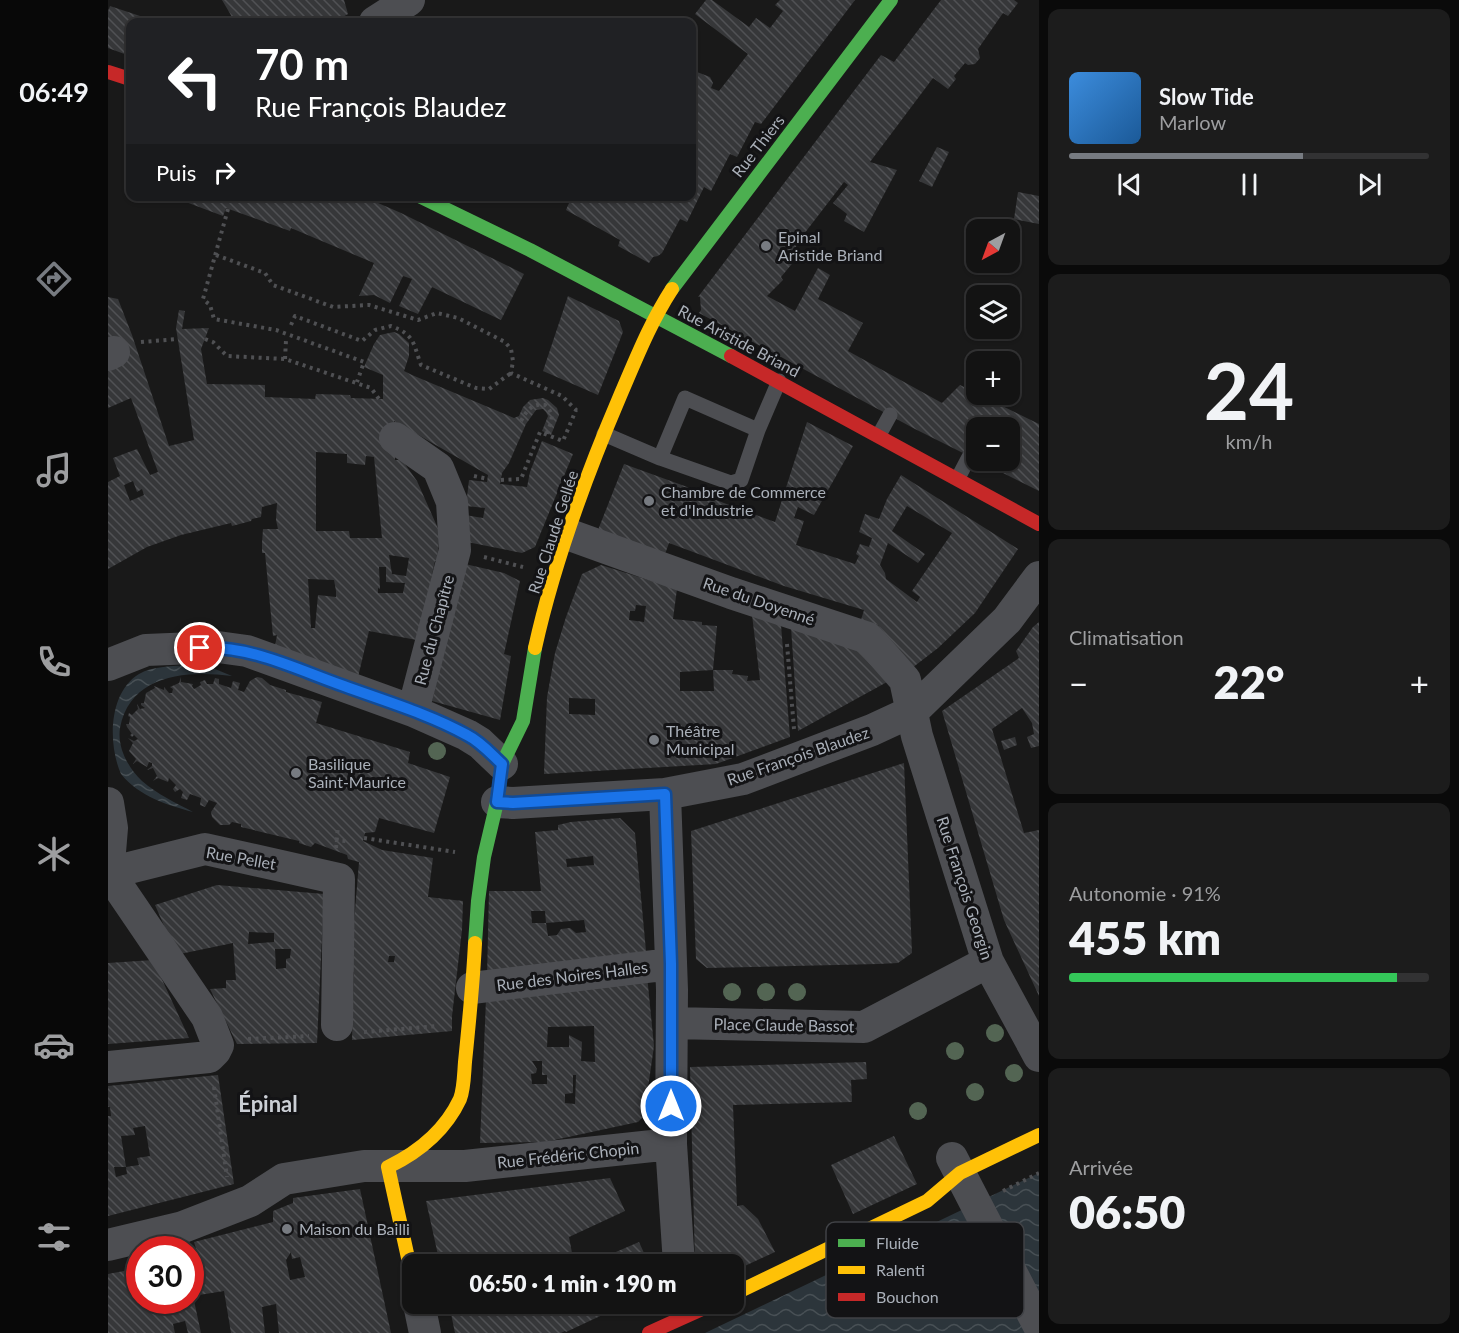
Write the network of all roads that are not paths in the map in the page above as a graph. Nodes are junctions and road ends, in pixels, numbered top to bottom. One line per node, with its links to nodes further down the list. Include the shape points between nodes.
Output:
1 (409, 0): 3 (street)
2 (891, 0): 7 (street, Rue Thiers, via 678,279)
3 (381, 18)
4 (108, 72): 5 (street)
5 (126, 78)
6 (430, 201): 7 (street, Rue Aristide Briand)
7 (655, 315): 8 (street, Rue Aristide Briand); 11 (street, Rue Claude Gellée)
8 (779, 381): 10 (lane); 12 (street, Rue Aristide Briand)
9 (890, 415): 12 (lane)
10 (758, 430): 14 (lane, via 741,480 731,483); 14 (lane, via 685,398)
11 (604, 434): 14 (lane); 18 (street, Rue Claude Gellée)
12 (879, 435): 16 (street, Rue Aristide Briand)
13 (395, 438): 21 (street, Rue du Chapître, via 438,468 452,502 454,550)
14 (660, 458)
15 (966, 463): 16 (lane)
16 (958, 478): 17 (street, Rue Aristide Briand)
17 (1039, 524)
18 (567, 534): 22 (street, Rue du Doyenné, via 868,638 905,680); 23 (street, Rue Claude Gellée, via 553,574 523,721)
19 (1039, 577): 22 (street, Rue François Blaudez, via 1006,620)
20 (108, 665): 21 (street, via 146,650 218,647 247,651)
21 (413, 711): 23 (street, via 467,735)
22 (913, 711): 24 (street, Rue François Blaudez, via 743,779); 28 (street, Rue François Georgin, via 917,736)
23 (502, 764): 25 (street, Rue Claude Gellée)
24 (665, 794): 25 (street, Rue François Blaudez); 29 (street)
25 (497, 802): 30 (street, Rue Claude Gellée, via 478,901)
26 (108, 803): 27 (street, via 112,828)
27 (109, 874): 32 (street, Rue Pellet, via 205,849 339,879); 34 (street, via 207,1017 232,1042 209,1057)
28 (988, 962): 31 (street, Place Claude Bassot, via 864,1027); 33 (street, Rue François Georgin)
29 (671, 964): 30 (street, Rue des Noires Halles); 31 (street)
30 (472, 988): 38 (street, Rue Claude Gellée, via 461,1097 429,1141)
31 (672, 1023): 36 (street)
32 (340, 1031)
33 (1039, 1056)
34 (108, 1067)
35 (1039, 1135): 37 (street)
36 (672, 1144): 38 (street, Rue Frédéric Chopin, via 465,1166); 44 (street)
37 (956, 1165): 39 (street, via 927,1202); 40 (street)
38 (388, 1167): 41 (street, Rue Frédéric Chopin, via 364,1166 284,1179 239,1194 183,1227); 43 (street)
39 (885, 1222)
40 (986, 1222)
41 (108, 1245)
42 (826, 1250): 45 (street)
43 (407, 1254)
44 (678, 1254)
45 (744, 1289)
46 (1024, 1296): 49 (street)
47 (421, 1314): 50 (street)
48 (685, 1314): 51 (street)
49 (1039, 1326)
50 (425, 1333)
51 (649, 1333)

